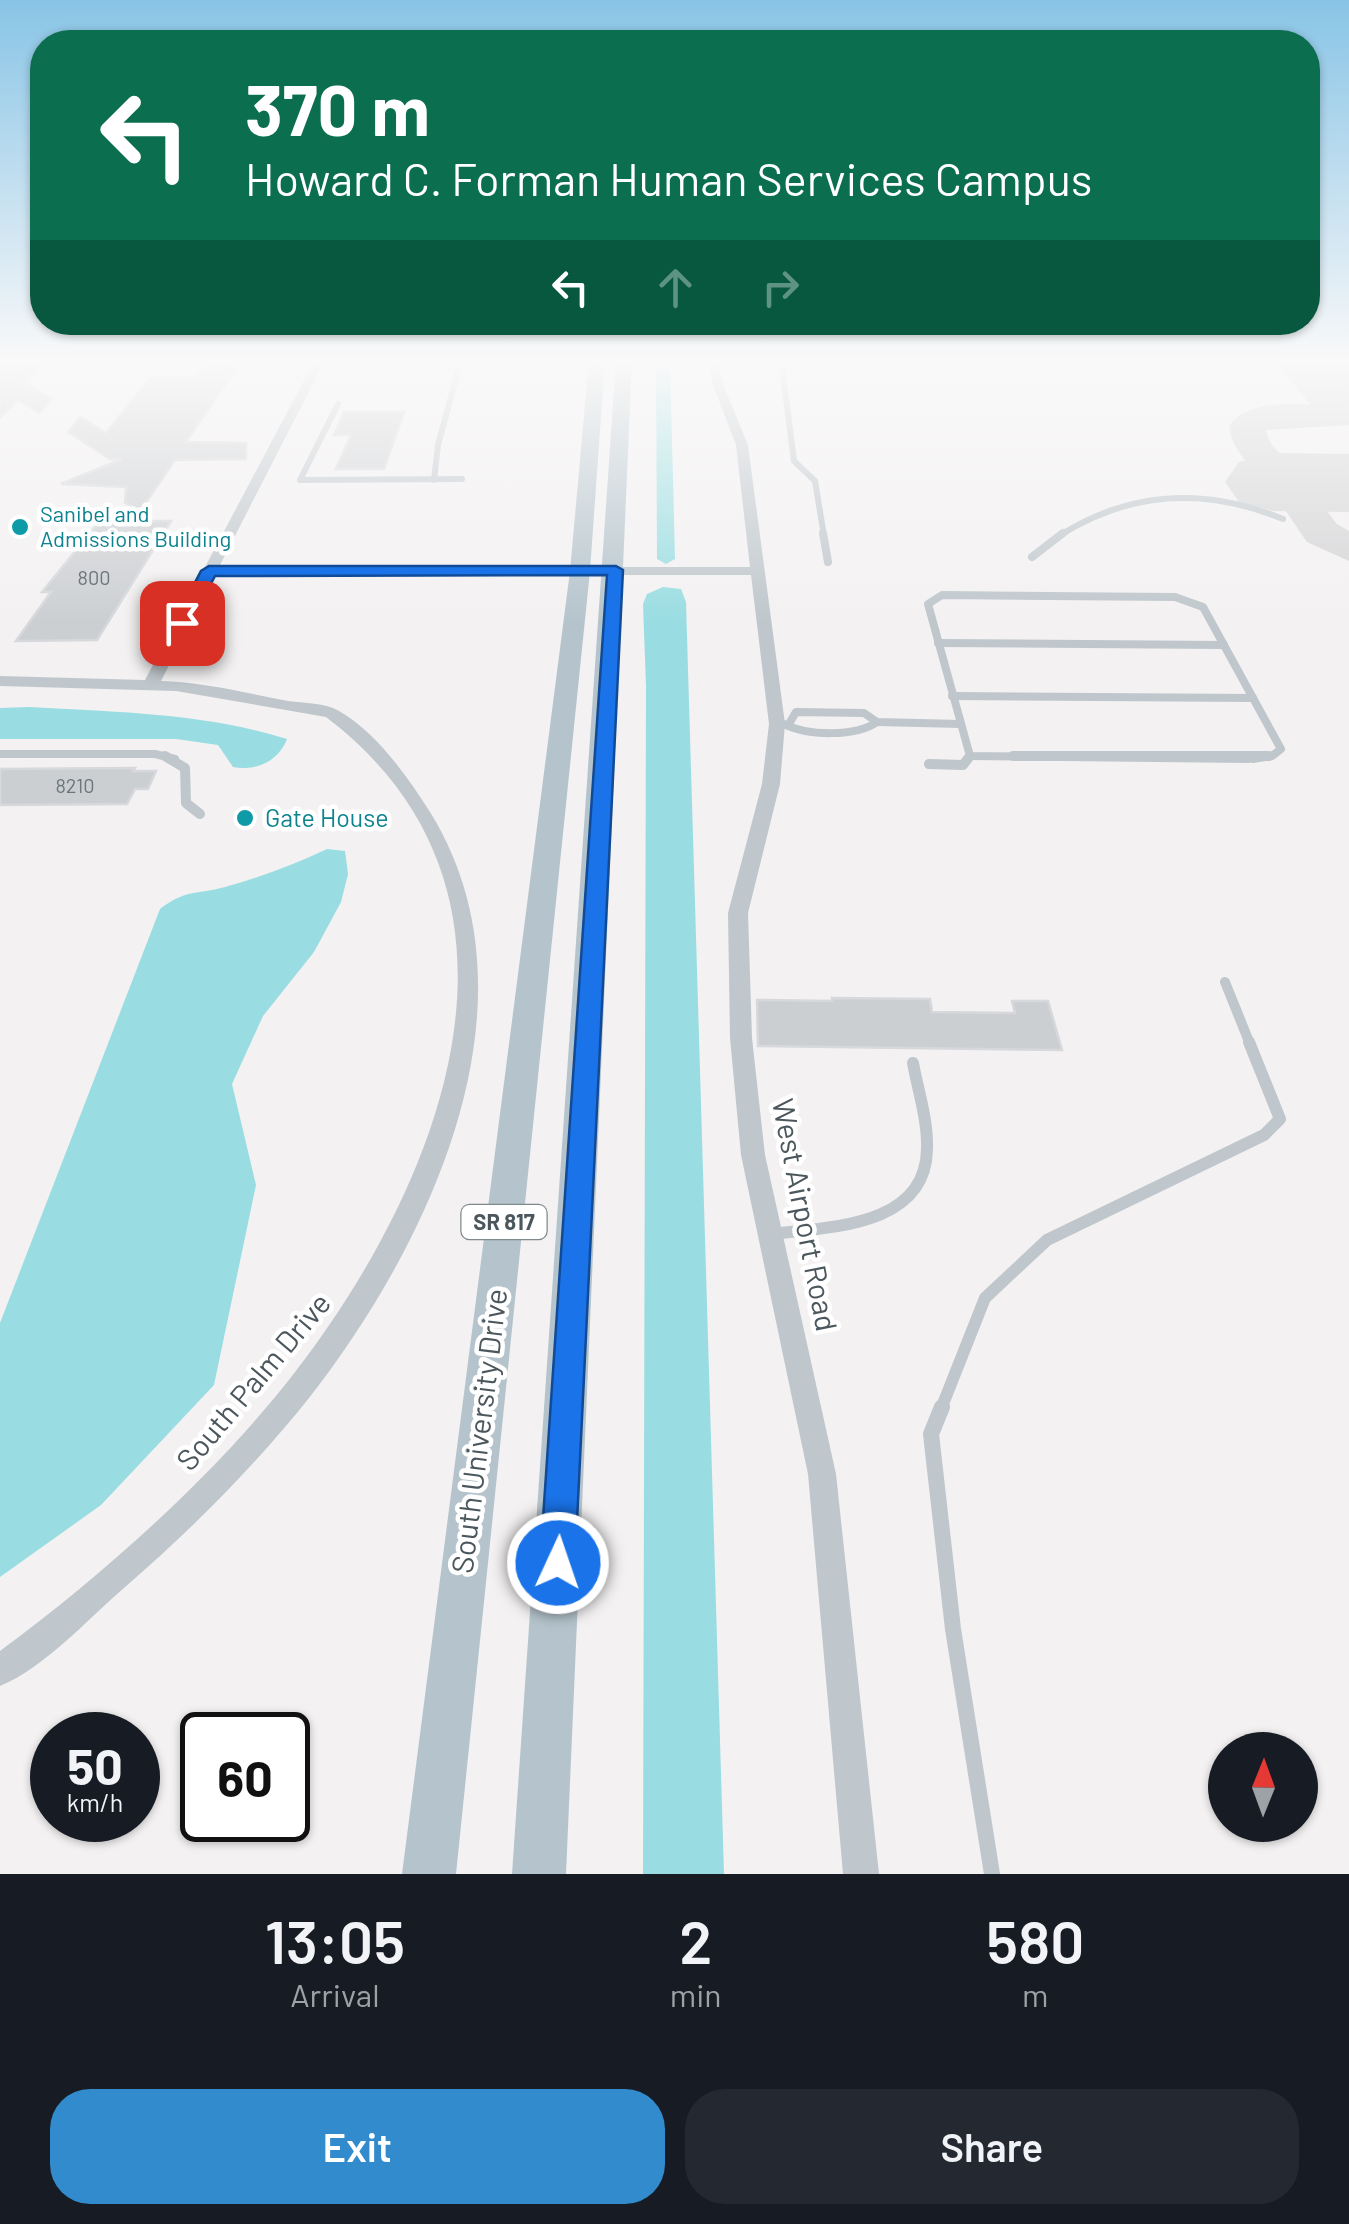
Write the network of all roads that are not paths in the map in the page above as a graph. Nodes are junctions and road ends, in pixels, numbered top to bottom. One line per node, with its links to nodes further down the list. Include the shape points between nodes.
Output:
1 (274, 447): 14 (street)
2 (316, 447): 8 (lane, via 300,480)
3 (438, 447): 8 (lane)
4 (597, 447): 13 (main road, South University Drive / SR 817)
5 (613, 447): 13 (main road, South University Drive / SR 817)
6 (742, 447): 15 (street, West Airport Road)
7 (792, 447): 12 (lane, via 794,461 815,481)
8 (434, 480): 9 (lane)
9 (462, 480)
10 (1283, 519): 11 (lane, via 1228,499 1152,502 1099,513 1055,535)
11 (1032, 557)
12 (828, 562)
13 (598, 570): 14 (street); 15 (street); 33 (main road, South University Drive / SR 817); 34 (main road, South University Drive / SR 817)
14 (209, 571): 19 (street)
15 (758, 572): 23 (street, West Airport Road)
16 (938, 643): 17 (lane); 17 (lane, via 928,604 942,595 1175,597 1204,608); 20 (lane)
17 (1224, 645): 21 (lane)
18 (0, 681): 19 (street, South Palm Drive)
19 (151, 684): 32 (street, South Palm Drive, via 330,714 404,785 449,864 467,924 472,990 463,1062 402,1233 363,1302 298,1390 214,1485 130,1565)
20 (952, 696): 21 (lane); 24 (lane)
21 (1253, 698): 26 (lane, via 1280,749 1272,756)
22 (877, 722): 23 (lane, via 863,732 798,731); 23 (lane, via 864,713 796,712); 24 (lane)
23 (783, 724): 31 (street, West Airport Road, via 738,913 743,1058 753,1155)
24 (960, 724): 26 (lane)
25 (0, 754): 28 (lane, via 175,759 185,768 186,802)
26 (970, 756): 27 (lane, via 962,765)
27 (929, 764)
28 (200, 814)
29 (1224, 982): 36 (lane, via 1280,1120 1264,1135 1047,1240 984,1298 931,1434)
30 (912, 1064): 31 (lane, via 926,1164 912,1197 884,1216)
31 (771, 1234): 35 (street, West Airport Road, via 822,1474)
32 (0, 1670)
33 (429, 1874)
34 (539, 1874)
35 (861, 1874)
36 (992, 1874)

